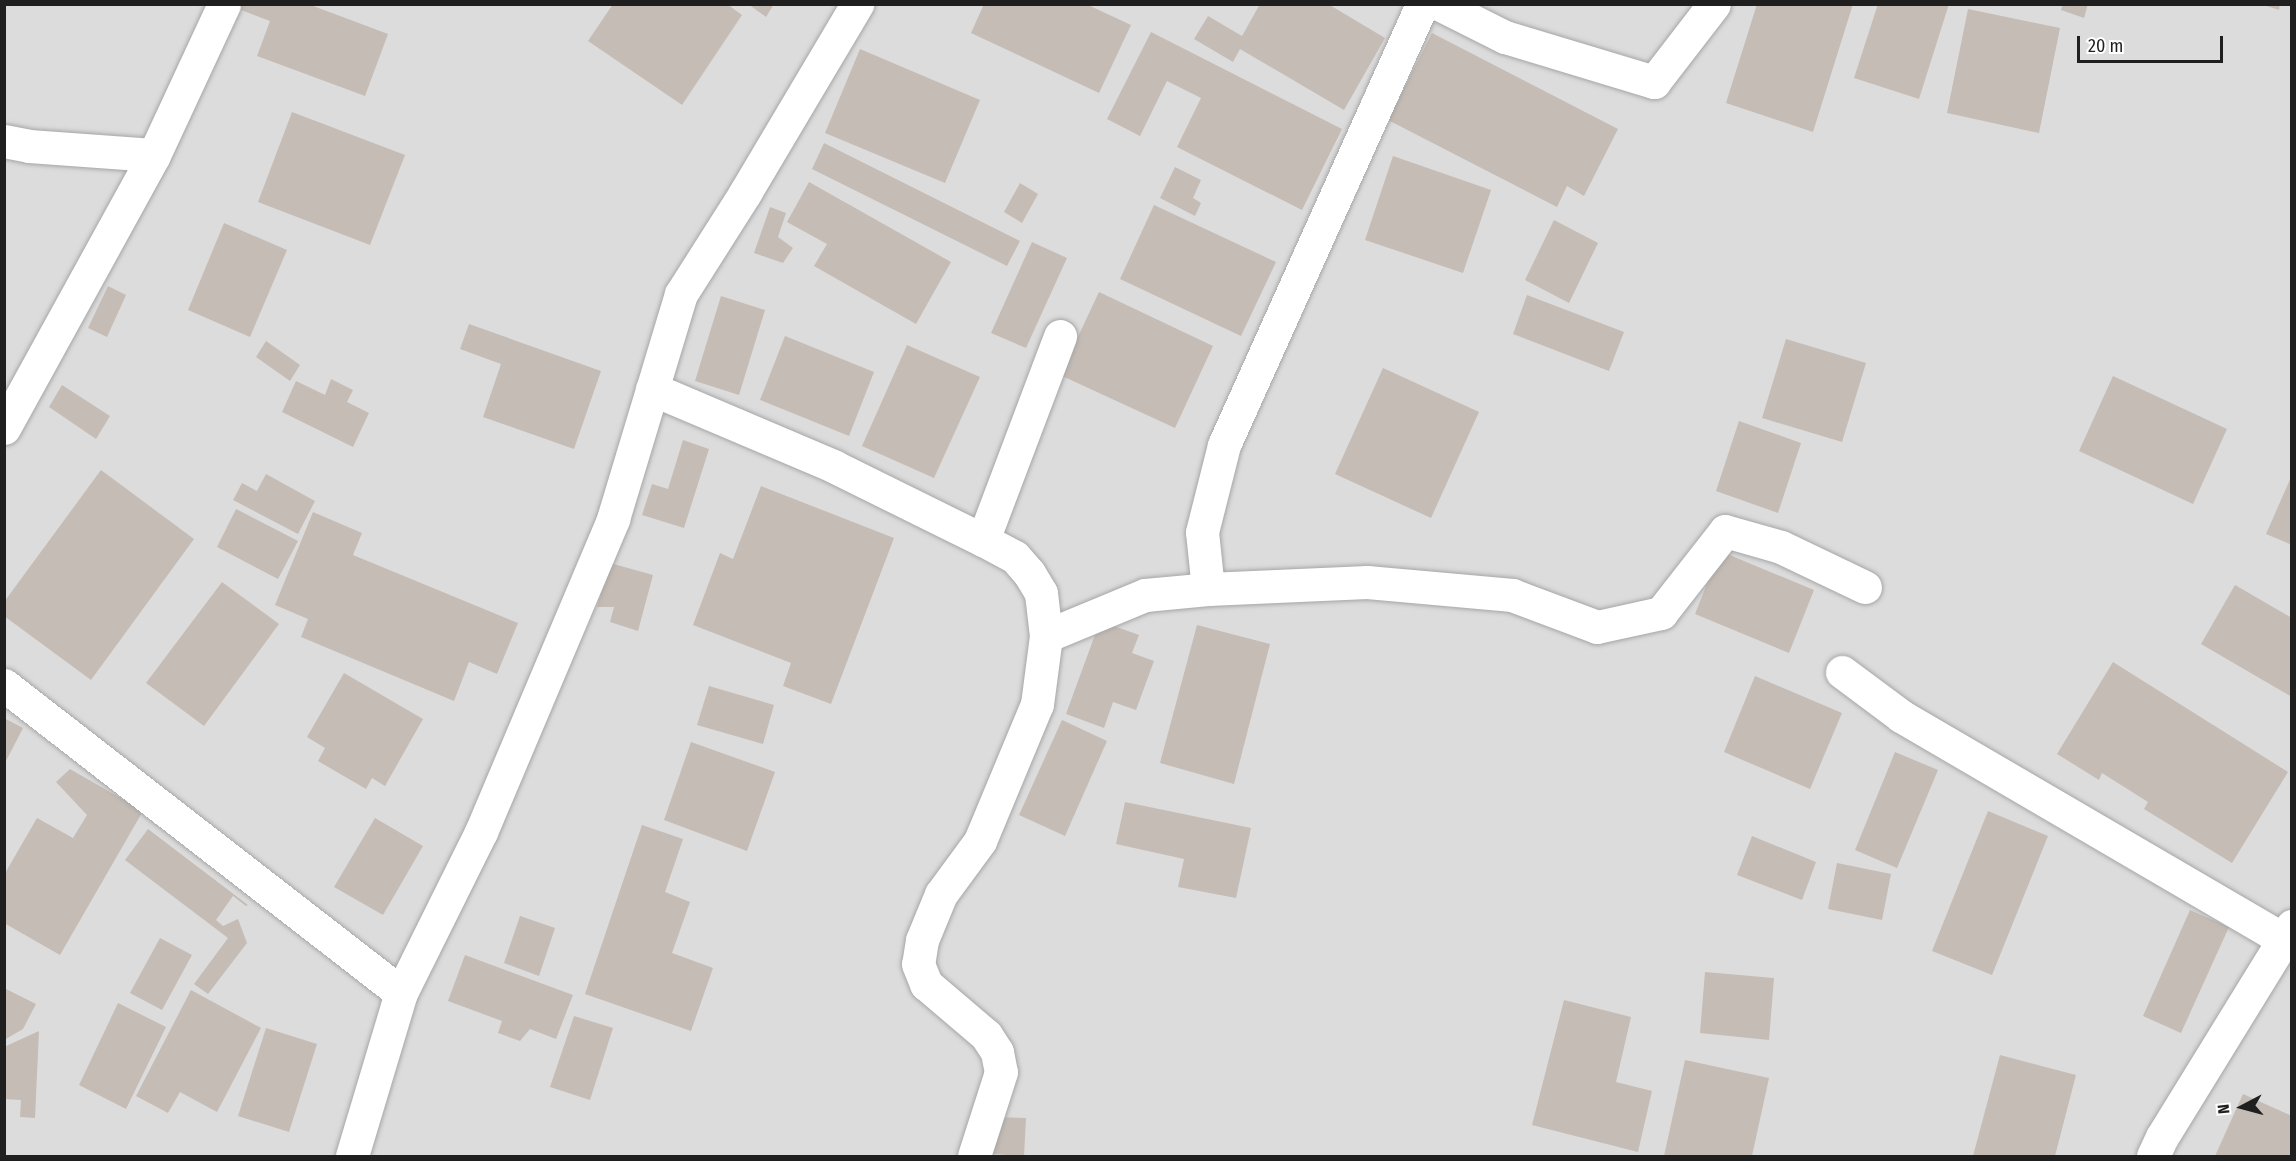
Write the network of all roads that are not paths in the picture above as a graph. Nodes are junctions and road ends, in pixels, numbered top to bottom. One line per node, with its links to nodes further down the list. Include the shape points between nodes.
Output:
1 (856, 4): 9 (street, via 681,294)
2 (1422, 4): 13 (street, via 1224,445 1202,532)
3 (1439, 4): 4 (street, via 1505,37 1654,82)
4 (1714, 4)
5 (217, 10): 7 (street)
6 (4, 141): 7 (street)
7 (154, 155): 10 (street)
8 (1060, 336): 11 (street)
9 (652, 389): 11 (street, via 833,466); 18 (street, via 613,519 481,832)
10 (6, 417)
11 (983, 540): 14 (street, via 1015,557 1029,573 1041,593)
12 (1865, 587): 13 (street, via 1781,547 1725,531 1661,613 1597,627 1512,595 1367,582)
13 (1208, 589): 14 (street, via 1145,595)
14 (1046, 636): 20 (street, via 1037,704 980,840 941,894 922,940 918,964 926,984 986,1035 997,1052 1001,1072)
15 (1842, 672): 17 (street, via 1901,716)
16 (4, 685): 18 (street)
17 (2287, 932): 21 (street)
18 (401, 993): 19 (street)
19 (352, 1156)
20 (974, 1156)
21 (2153, 1156)

